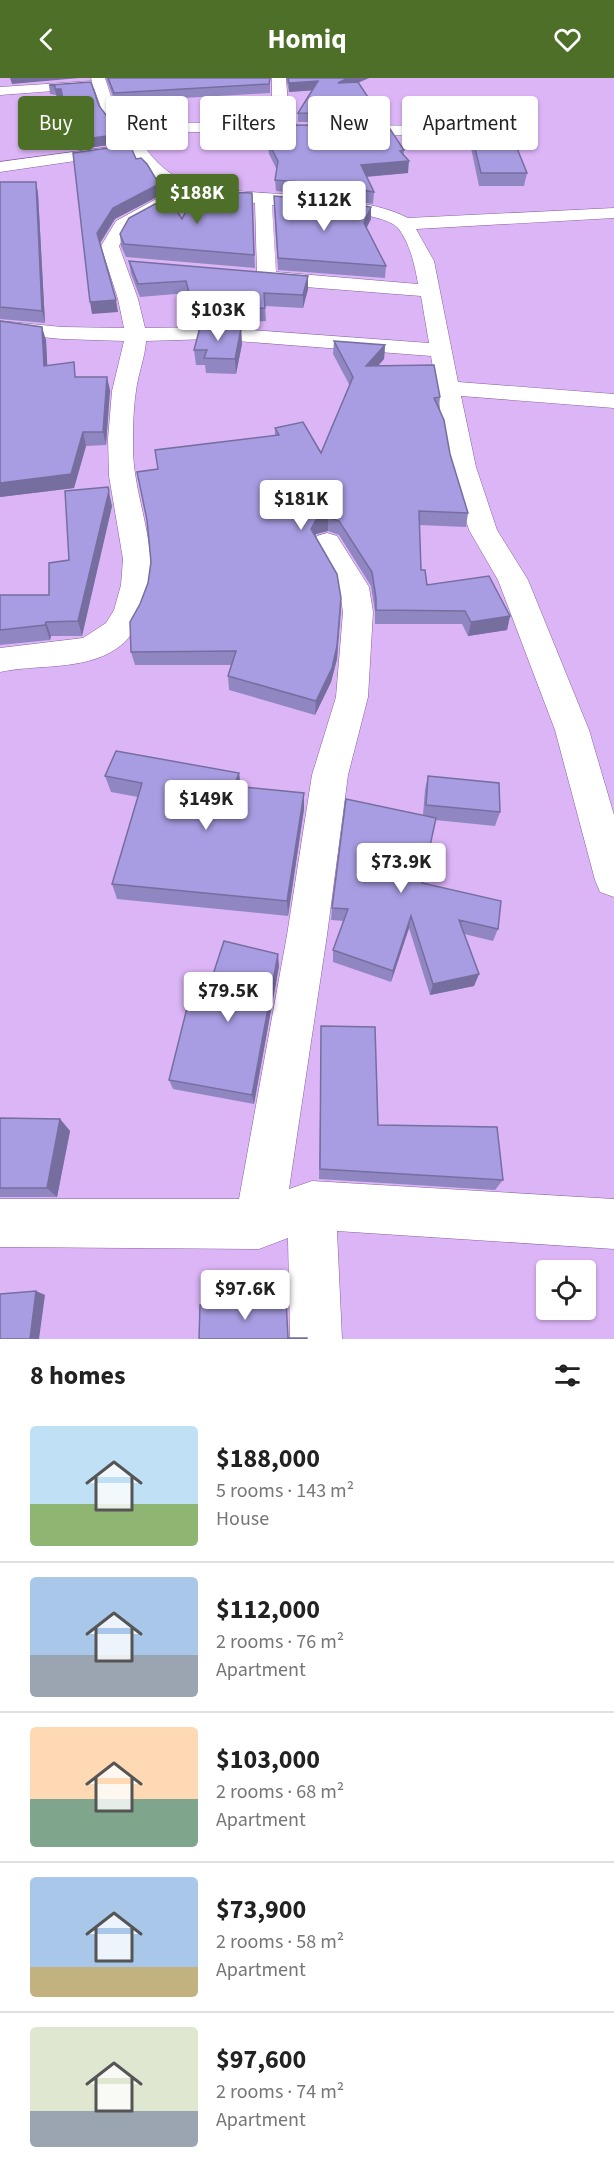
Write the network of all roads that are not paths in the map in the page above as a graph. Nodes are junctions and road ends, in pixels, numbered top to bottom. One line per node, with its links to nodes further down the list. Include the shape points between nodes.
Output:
1 (279, 78): 4 (street)
2 (99, 81): 3 (street); 5 (street)
3 (0, 91)
4 (280, 96)
5 (106, 103)
6 (296, 128): 7 (street)
7 (402, 130)
8 (128, 150): 10 (street)
9 (144, 150): 11 (street, via 161,176)
10 (0, 167)
11 (189, 189): 12 (street); 15 (street, via 122,225 110,246)
12 (263, 199): 14 (street, via 363,210 392,216); 18 (street)
13 (614, 213): 14 (street)
14 (405, 224): 19 (street, via 424,261)
15 (115, 264): 16 (street); 21 (street, via 129,297)
16 (138, 266)
17 (244, 276): 18 (street)
18 (267, 278): 19 (street)
19 (429, 291): 22 (street)
20 (0, 327): 21 (street)
21 (136, 335): 22 (street, via 211,333); 26 (street, via 124,392 121,469 137,559 132,602 115,633 96,645 78,651)
22 (440, 350): 23 (street)
23 (447, 388): 24 (street); 27 (street, via 463,466 483,530 513,580)
24 (614, 401)
25 (327, 542): 31 (street, via 354,587 358,612 352,697 330,775)
26 (0, 660)
27 (607, 825): 28 (street)
28 (614, 880)
29 (312, 1205): 31 (street); 32 (street); 33 (street)
30 (0, 1223): 31 (street)
31 (259, 1224)
32 (614, 1224)
33 (316, 1339)

